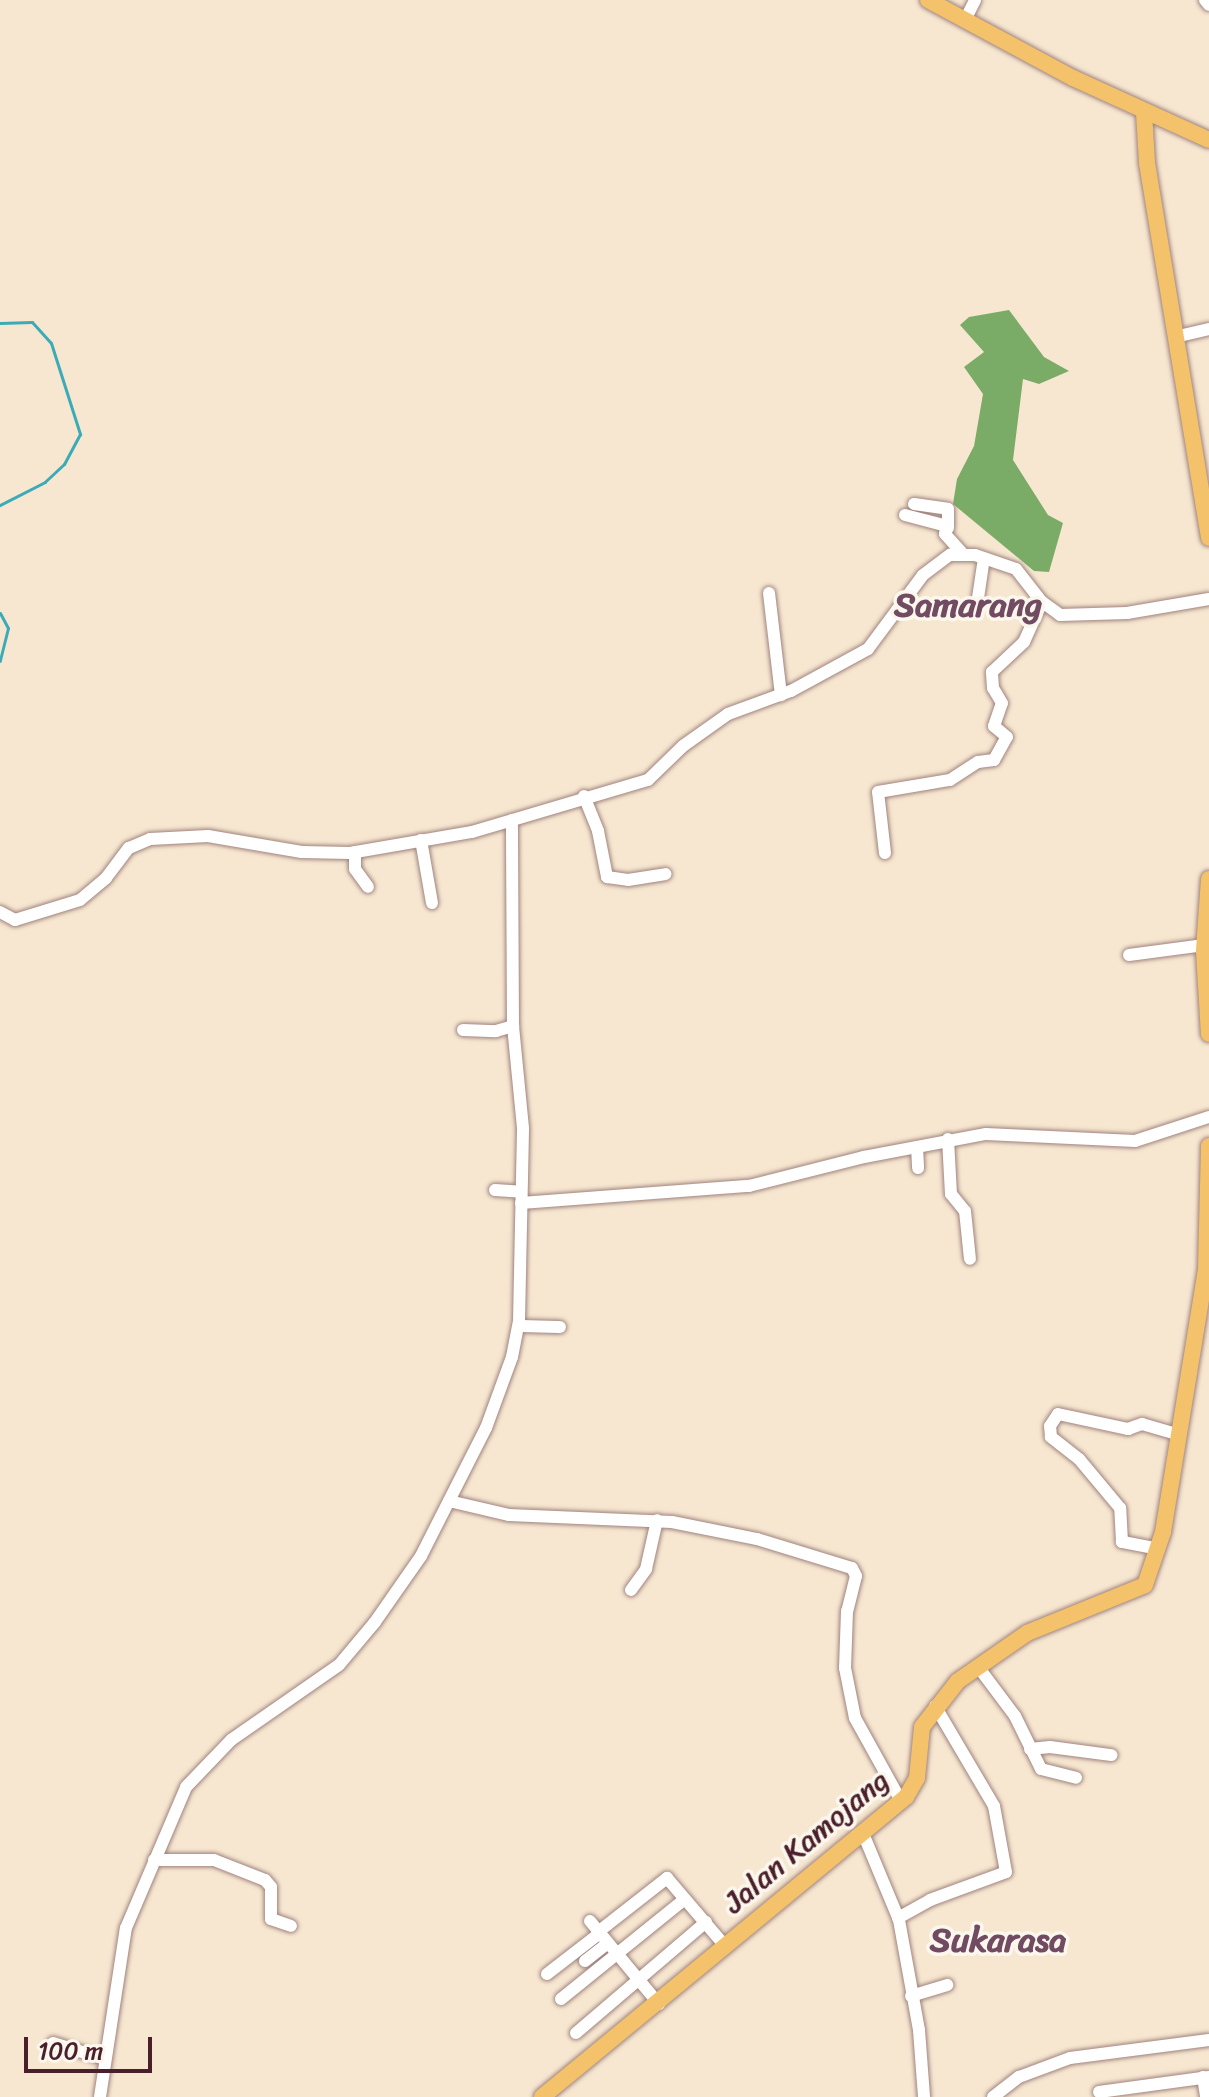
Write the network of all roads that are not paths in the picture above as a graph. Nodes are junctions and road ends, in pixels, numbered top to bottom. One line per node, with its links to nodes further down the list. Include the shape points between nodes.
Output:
1 (928, 0): 5 (main road)
2 (975, 0): 5 (street)
3 (1205, 0): 4 (street)
4 (1209, 5)
5 (965, 20): 6 (main road)
6 (1144, 112): 7 (main road); 9 (main road, via 1147,163)
7 (1209, 140)
8 (1209, 329): 9 (street)
9 (1179, 336): 10 (main road)
10 (1203, 450): 14 (main road)
11 (914, 504): 13 (street, via 948,509)
12 (905, 515): 13 (street)
13 (948, 528): 15 (street, via 945,534)
14 (1209, 538)
15 (962, 553): 16 (street); 21 (street, via 944,557 923,575 868,649)
16 (984, 558): 18 (street); 20 (street, via 1019,571)
17 (769, 593): 21 (street)
18 (978, 598)
19 (1209, 599): 20 (street, via 1127,613 1073,615 1055,613)
20 (1042, 602): 26 (street, via 1024,642 992,672 1002,703 994,725 1007,735 994,760 978,762 950,780 878,792)
21 (781, 695): 22 (street, via 716,722 651,779)
22 (584, 796): 23 (street); 27 (street, via 607,877 628,880)
23 (512, 820): 24 (street); 34 (street)
24 (421, 840): 25 (street); 30 (street)
25 (355, 852): 29 (street, via 355,869); 31 (street, via 302,852 208,836 157,837 129,848 80,900 15,920)
26 (885, 853)
27 (666, 874)
28 (1209, 879): 32 (main road)
29 (368, 887)
30 (432, 903)
31 (0, 912)
32 (1204, 945): 33 (street); 36 (main road)
33 (1129, 955)
34 (513, 1026): 35 (street); 43 (street, via 523,1128)
35 (463, 1030)
36 (1209, 1034)
37 (1209, 1117): 38 (street, via 1126,1142 1030,1133)
38 (948, 1139): 40 (street); 44 (street, via 951,1194 965,1211)
39 (1209, 1146): 47 (main road, Jalan Kamojang, via 1206,1269)
40 (917, 1147): 41 (street); 43 (street, via 749,1186)
41 (918, 1168)
42 (495, 1190): 43 (street)
43 (521, 1198): 45 (street)
44 (970, 1259)
45 (519, 1326): 46 (street); 48 (street, via 486,1428)
46 (560, 1327)
47 (1176, 1434): 50 (main road, Jalan Kamojang); 50 (street, via 1142,1424 1128,1429 1058,1414 1050,1426 1051,1437 1114,1499 1121,1511 1122,1542)
48 (449, 1501): 49 (street, via 509,1515); 59 (street, via 421,1556 339,1665 231,1740 188,1784)
49 (657, 1520): 51 (street, via 646,1569); 57 (street, via 757,1539 854,1569 845,1638 855,1718)
50 (1159, 1549): 52 (main road, Jalan Kamojang, via 1141,1588 1027,1633)
51 (631, 1590)
52 (979, 1668): 53 (main road, Jalan Kamojang); 54 (street, via 1002,1696)
53 (935, 1706): 57 (main road, Jalan Kamojang, via 922,1727 917,1778); 61 (street, via 994,1806 1006,1872)
54 (1030, 1749): 55 (street); 56 (street, via 1045,1772)
55 (1111, 1755)
56 (1076, 1778)
57 (901, 1801): 58 (main road, Jalan Kamojang)
58 (862, 1831): 61 (street); 65 (main road, Jalan Kamojang)
59 (154, 1860): 63 (street, via 214,1860 265,1880 271,1887 271,1919); 77 (street, via 126,1928)
60 (685, 1899): 62 (street); 64 (street, via 664,1878); 66 (street)
61 (898, 1918): 71 (street)
62 (706, 1922): 65 (street); 69 (street)
63 (291, 1926)
64 (599, 1932): 66 (street); 67 (street); 68 (street)
65 (725, 1946): 73 (main road, Jalan Kamojang)
66 (618, 1955): 69 (street); 72 (street)
67 (585, 1961)
68 (547, 1974)
69 (641, 1978): 73 (street); 74 (street)
70 (947, 1985): 71 (street)
71 (911, 1996): 84 (street)
72 (561, 1999)
73 (659, 2004): 83 (main road, Jalan Kamojang)
74 (576, 2033)
75 (1209, 2040): 85 (street, via 1070,2058 1019,2077)
76 (53, 2043): 77 (street)
77 (105, 2059): 82 (street)
78 (1206, 2077): 79 (street); 87 (street)
79 (1171, 2082): 80 (street); 86 (street)
80 (1153, 2091): 81 (street)
81 (1099, 2092)
82 (100, 2097)
83 (542, 2097)
84 (924, 2097)
85 (993, 2097)
86 (1174, 2097)
87 (1206, 2097)

